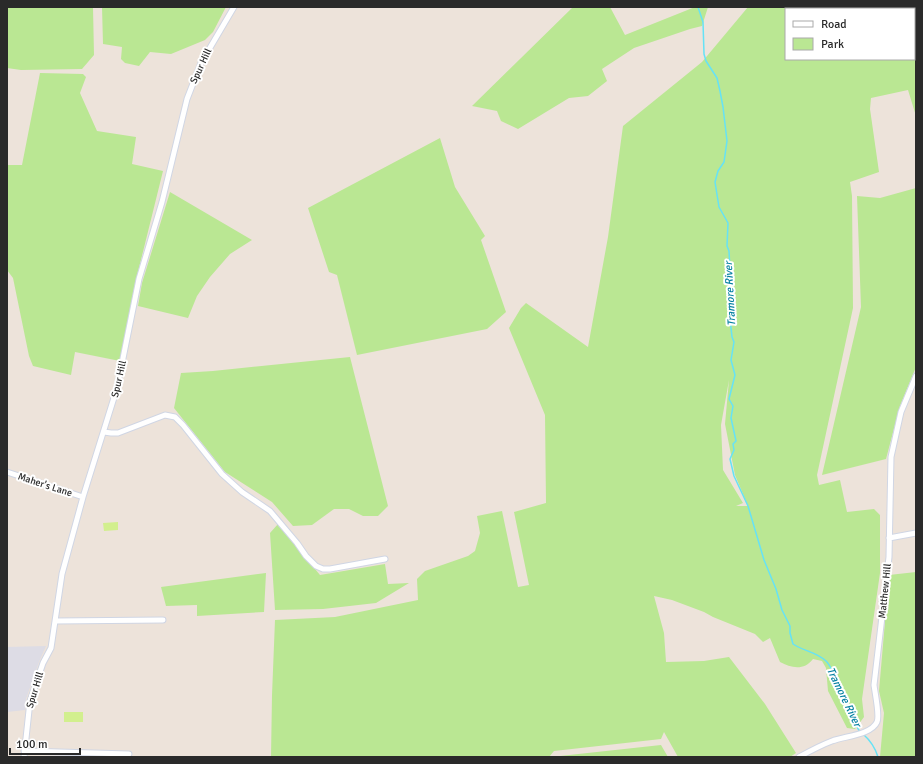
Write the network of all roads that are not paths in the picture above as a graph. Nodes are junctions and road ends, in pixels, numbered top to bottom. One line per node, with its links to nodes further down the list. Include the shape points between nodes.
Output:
1 (234, 7): 3 (street, Spur Hill, via 201,64 187,98 162,202 139,279 117,388)
2 (916, 376): 7 (street, Matthew Hill, via 901,412 891,457)
3 (104, 432): 5 (street, Spur Hill); 8 (street, via 118,433 165,415 175,417 222,474 242,492 270,511 316,566 323,569)
4 (7, 472): 5 (street, Maher's Lane)
5 (83, 497): 10 (street, Spur Hill, via 62,574)
6 (916, 533): 7 (street)
7 (889, 538): 13 (street, Matthew Hill, via 874,685 877,722 872,728 861,733 833,740)
8 (385, 559)
9 (163, 620): 10 (street)
10 (55, 621): 11 (street, Spur Hill, via 51,648 30,701)
11 (24, 754): 12 (street)
12 (129, 754)
13 (799, 757)

